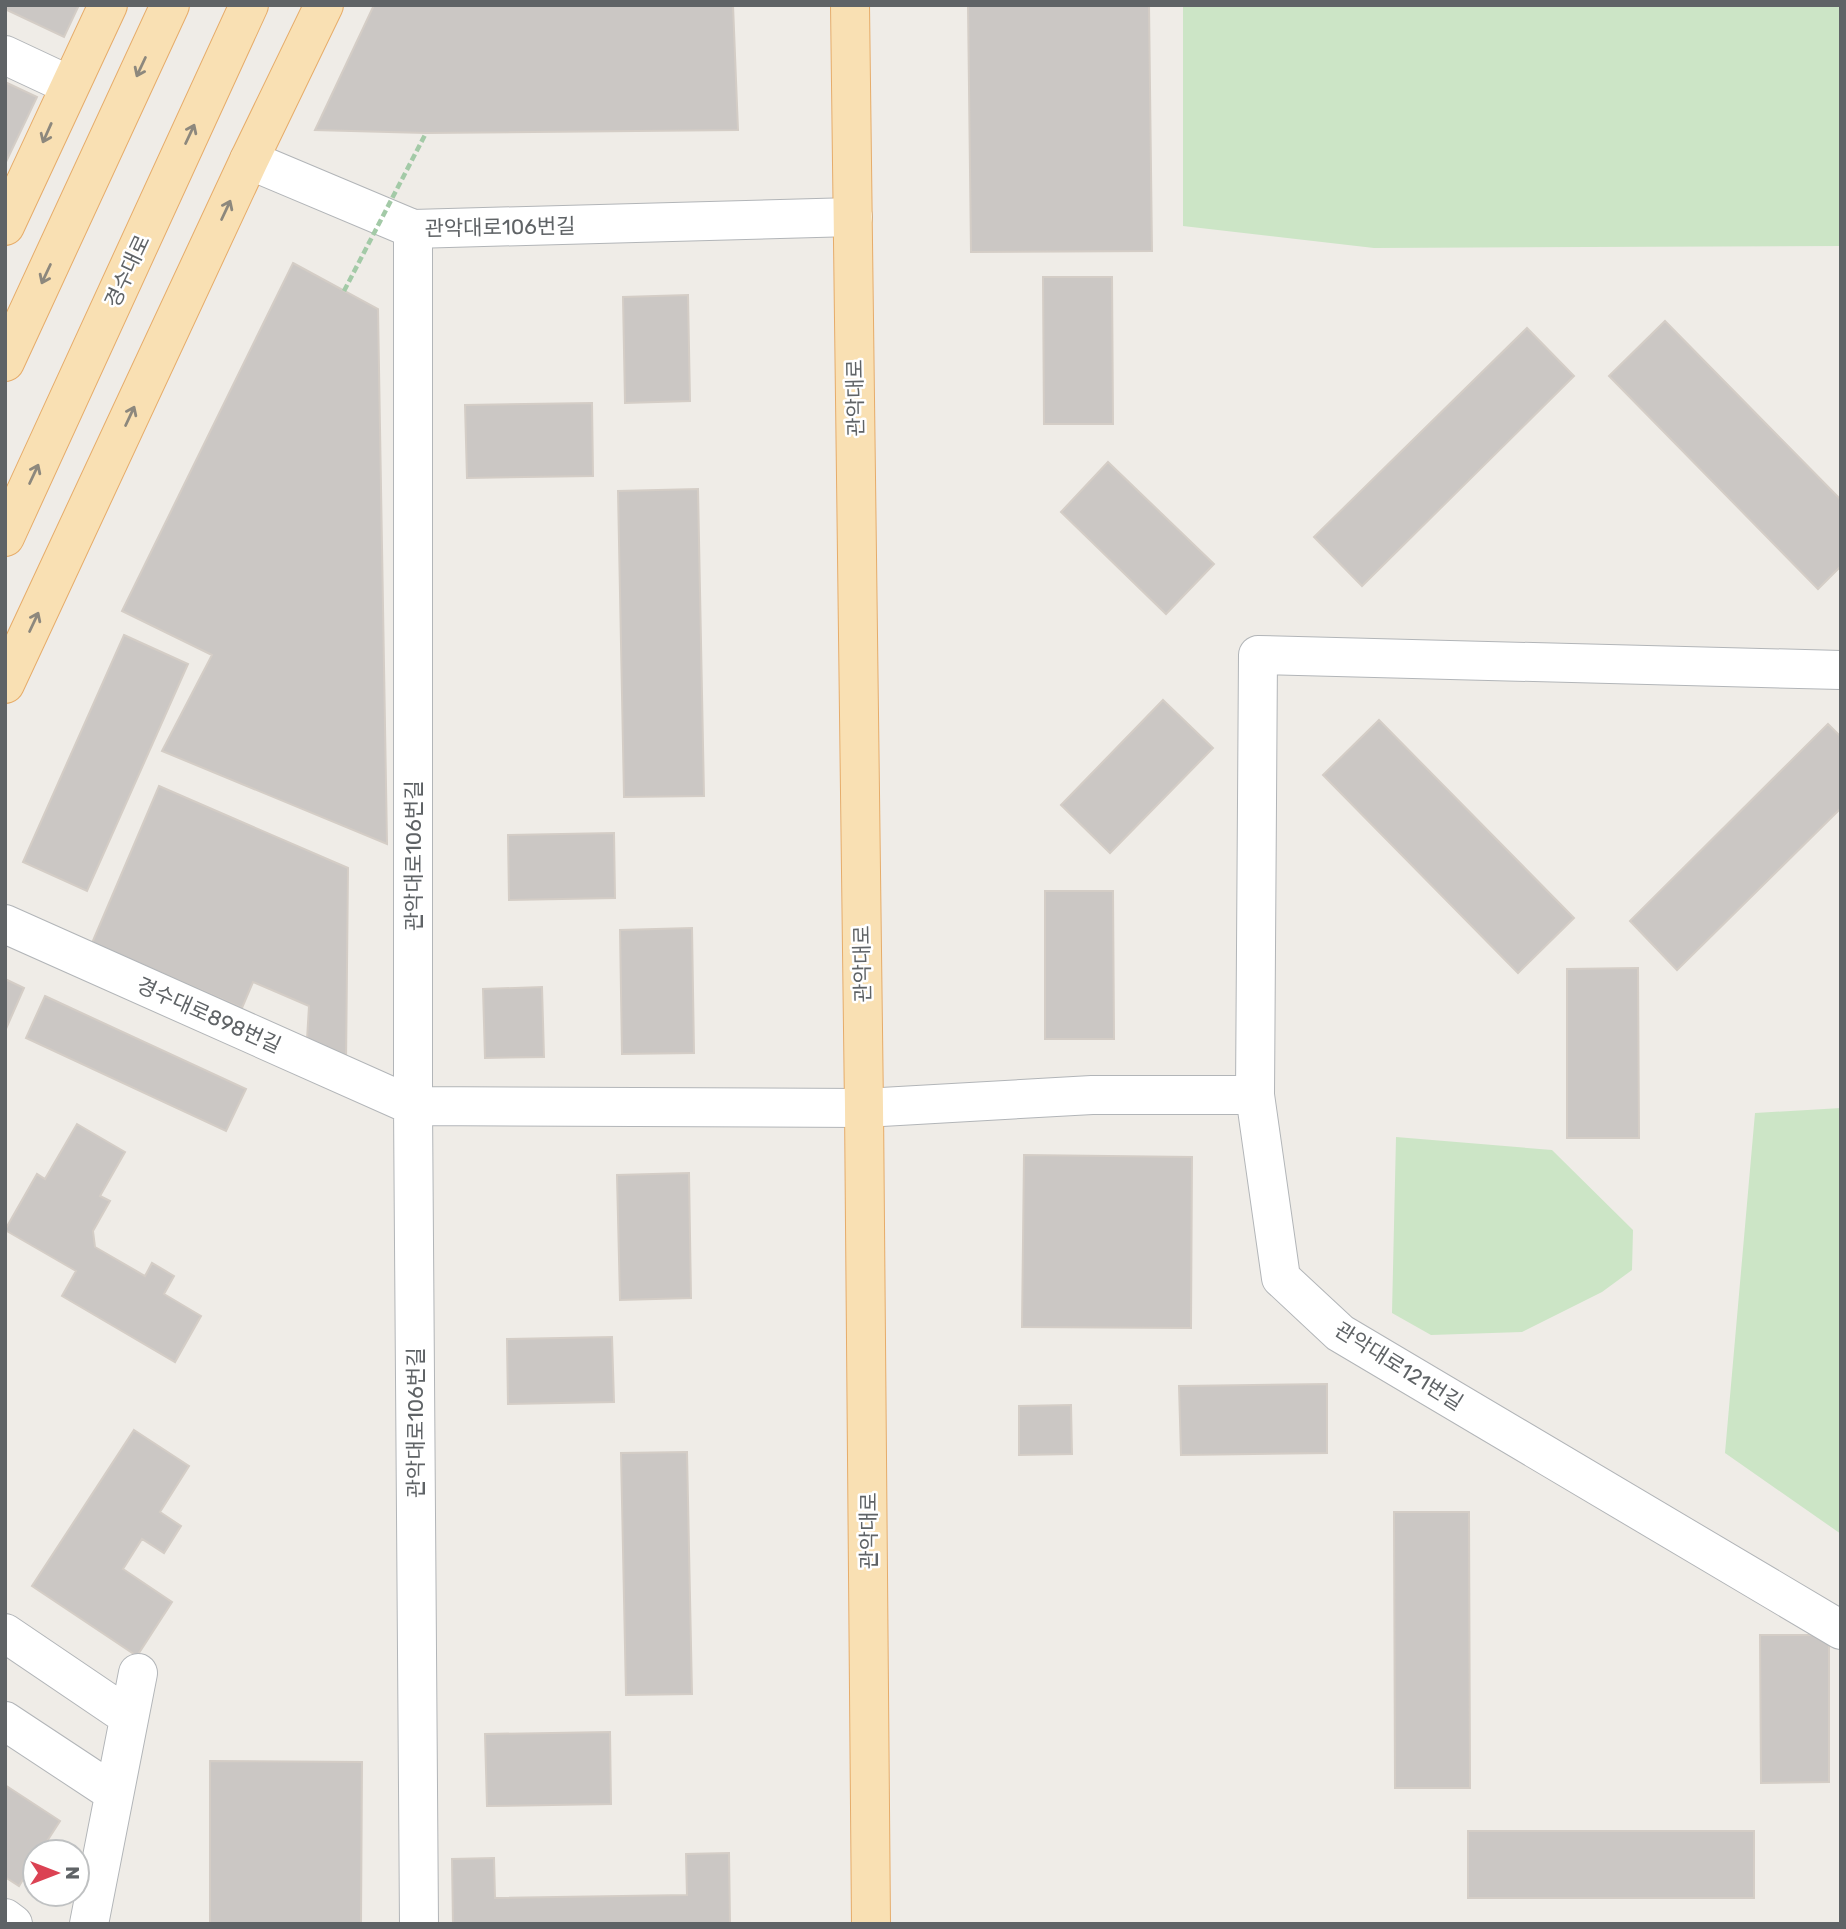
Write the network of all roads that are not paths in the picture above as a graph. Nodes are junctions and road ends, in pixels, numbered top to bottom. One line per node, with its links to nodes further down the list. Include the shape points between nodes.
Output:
1 (108, 5): 7 (main road)
2 (170, 5): 12 (main road, one-way to 12)
3 (249, 5): 13 (main road, 경수대로, one-way to 3)
4 (324, 5): 8 (main road)
5 (850, 5): 9 (main road, 관악대로)
6 (5, 55): 7 (street)
7 (69, 85): 10 (main road, one-way to 10)
8 (249, 160): 11 (street); 15 (main road, one-way to 8)
9 (853, 217): 11 (street, 관악대로106번길); 19 (main road, 관악대로)
10 (5, 226)
11 (413, 229): 18 (street, 관악대로106번길)
12 (5, 362)
13 (5, 537)
14 (1841, 670): 17 (street, 관악대로121번길, via 1258,655)
15 (5, 684)
16 (5, 924): 18 (street, 경수대로898번길)
17 (1255, 1095): 19 (street, via 1092,1095); 20 (street, 관악대로121번길, via 1281,1278 1340,1333)
18 (413, 1105): 19 (street); 29 (street, 관악대로106번길)
19 (864, 1108): 30 (main road, 관악대로)
20 (1841, 1630)
21 (5, 1633): 23 (street)
22 (138, 1673): 23 (street)
23 (129, 1717): 25 (street)
24 (5, 1721): 25 (street)
25 (114, 1793): 28 (street)
26 (5, 1918): 27 (street)
27 (13, 1924)
28 (89, 1924)
29 (419, 1924)
30 (871, 1924)

